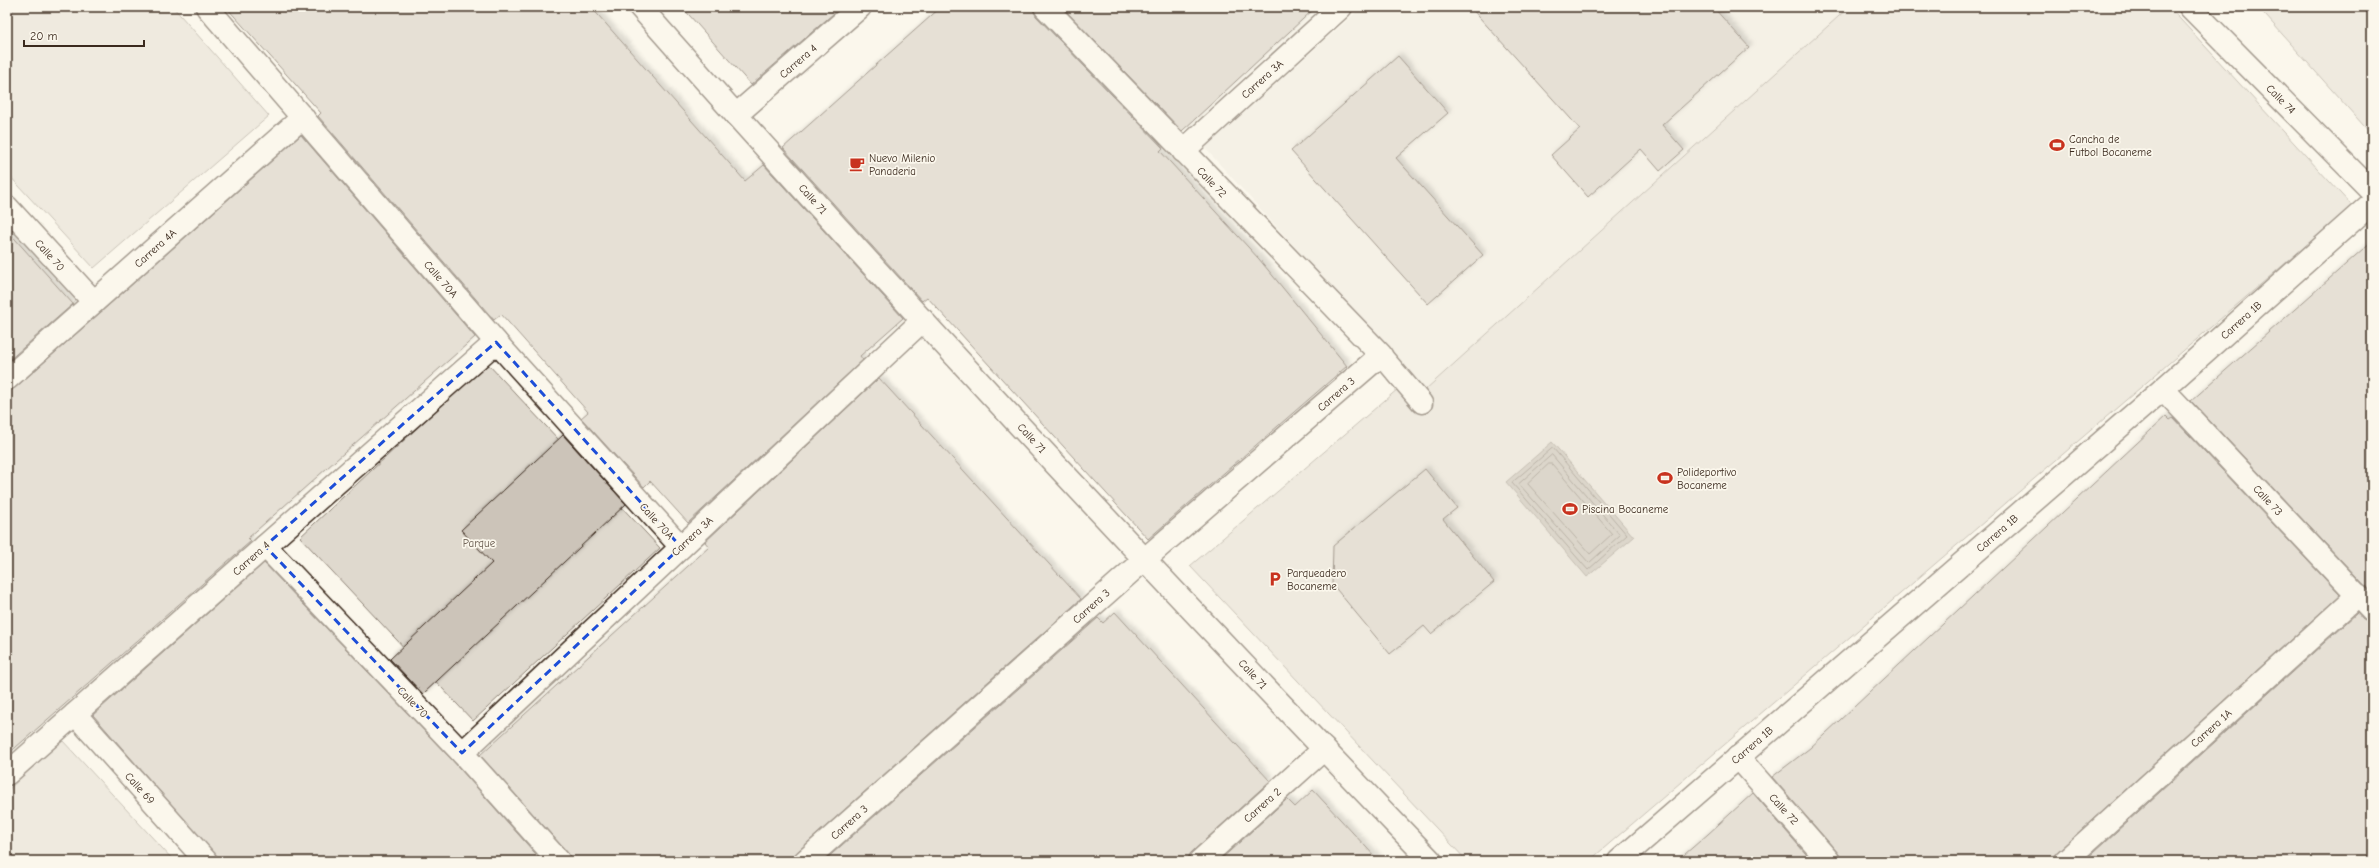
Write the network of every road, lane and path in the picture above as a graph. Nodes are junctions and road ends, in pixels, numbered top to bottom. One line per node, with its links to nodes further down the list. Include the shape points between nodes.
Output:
1 (207, 7): 8 (street, Calle 70A)
2 (640, 7): 7 (street, Calle 71)
3 (860, 7): 7 (street, Carrera 4)
4 (1045, 7): 9 (street, Calle 72)
5 (1341, 7): 9 (street, Carrera 3A)
6 (2199, 10): 10 (street, Calle 74)
7 (736, 116): 14 (street, Calle 71)
8 (303, 117): 13 (street, Carrera 4A); 15 (street, Calle 70A)
9 (1183, 151): 16 (street, Calle 72)
10 (2372, 191)
11 (2372, 203): 18 (street, Carrera 1B)
12 (7, 207): 13 (street, Calle 70)
13 (94, 302): 17 (street, Carrera 4A)
14 (923, 320): 21 (street, Carrera 3A); 22 (street, Calle 71)
15 (496, 342): 20 (street, Carrera 4); 21 (street, Calle 70A)
16 (1381, 355): 19 (lane); 22 (street, Carrera 3)
17 (7, 379)
18 (2163, 389): 23 (street, Calle 73); 28 (street, Carrera 1B)
19 (1422, 403)
20 (265, 546): 25 (street, Carrera 4); 27 (street, Calle 70)
21 (681, 547): 27 (street, Carrera 3A)
22 (1145, 559): 26 (street, Calle 71); 32 (street, Carrera 3)
23 (2358, 595): 24 (street, Calle 73); 37 (street, Carrera 1A)
24 (2372, 611)
25 (75, 714): 29 (street, Carrera 4); 30 (street, Calle 69)
26 (1324, 749): 33 (street, Carrera 2); 34 (street, Calle 71)
27 (462, 753): 31 (street, Calle 70)
28 (1738, 757): 35 (street, Carrera 1B); 36 (street, Calle 72)
29 (7, 774)
30 (206, 861)
31 (559, 861)
32 (805, 861)
33 (1200, 861)
34 (1431, 861)
35 (1619, 861)
36 (1829, 861)
37 (2065, 861)

